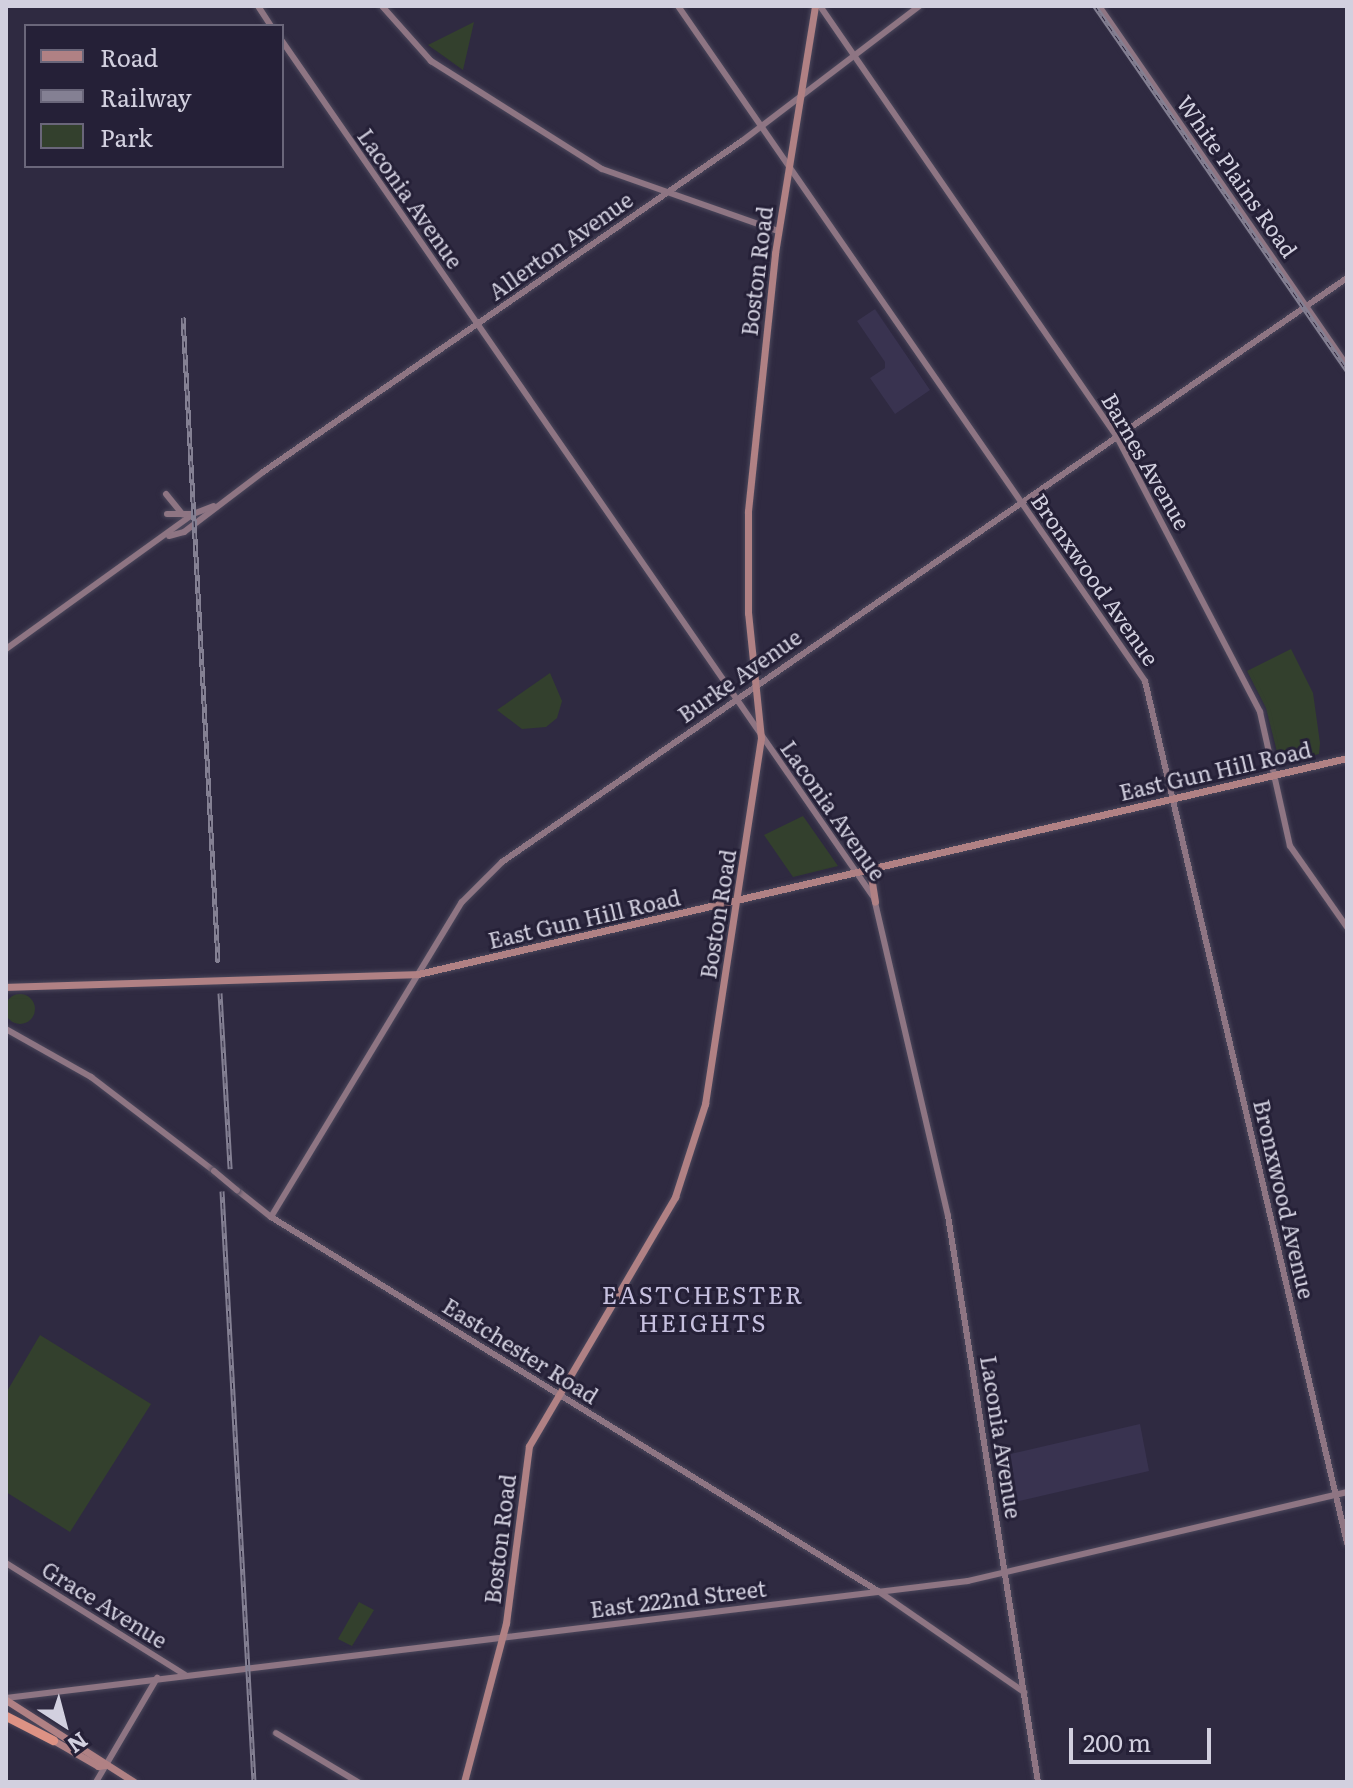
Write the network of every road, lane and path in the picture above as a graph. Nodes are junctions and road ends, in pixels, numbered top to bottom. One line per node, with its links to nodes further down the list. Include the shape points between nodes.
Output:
1 (258, 6): 7 (street)
2 (382, 6): 13 (street, via 431,61 476,91 602,169)
3 (678, 6): 11 (street, Bronxwood Avenue)
4 (818, 6): 9 (street, Barnes Avenue); 10 (main road, Boston Road)
5 (919, 6): 9 (street, Allerton Avenue)
6 (1099, 6): 16 (street, White Plains Road)
7 (270, 24)
8 (284, 44): 17 (street, Laconia Avenue)
9 (855, 56): 10 (street, Allerton Avenue); 19 (street, Barnes Avenue)
10 (800, 98): 11 (street, Allerton Avenue); 12 (main road, Boston Road)
11 (762, 127): 12 (street, Bronxwood Avenue); 13 (street, Allerton Avenue)
12 (789, 167): 14 (main road, Boston Road); 21 (street, Bronxwood Avenue)
13 (666, 194): 14 (street); 17 (street, Allerton Avenue)
14 (778, 231): 28 (main road, Boston Road, via 747,526 748,613)
15 (1347, 278): 16 (street, Burke Avenue)
16 (1306, 306): 18 (street, White Plains Road); 19 (street, Burke Avenue)
17 (477, 324): 22 (street, Allerton Avenue); 29 (street, Laconia Avenue)
18 (1347, 366)
19 (1117, 437): 21 (street, Burke Avenue); 32 (street, Barnes Avenue, via 1260,712)
20 (166, 494): 24 (street)
21 (1021, 503): 28 (street, Burke Avenue); 33 (street, Bronxwood Avenue, via 1145,681)
22 (214, 506): 25 (street, Allerton Avenue); 26 (street, Allerton Avenue, via 184,532)
23 (167, 514): 24 (street)
24 (182, 514): 25 (street)
25 (193, 514): 26 (street, Allerton Avenue)
26 (169, 536): 27 (street, Allerton Avenue)
27 (6, 649)
28 (757, 684): 29 (street, Burke Avenue); 30 (main road, Boston Road)
29 (735, 700): 30 (street, Laconia Avenue); 39 (street, Burke Avenue, via 502,862 462,902)
30 (761, 738): 35 (street, Laconia Avenue); 36 (main road, Boston Road)
31 (1347, 758): 32 (main road, East Gun Hill Road)
32 (1274, 775): 33 (main road, East Gun Hill Road); 38 (street, Barnes Avenue, via 1290,846)
33 (1172, 799): 34 (main road, East Gun Hill Road); 45 (street, Bronxwood Avenue)
34 (870, 870): 35 (main road, East Gun Hill Road); 37 (main road)
35 (856, 873): 36 (main road, East Gun Hill Road); 37 (street, Laconia Avenue)
36 (737, 900): 39 (main road, East Gun Hill Road); 43 (main road, Boston Road, via 696,1144 675,1197)
37 (875, 902): 48 (street, Laconia Avenue, via 948,1216)
38 (1347, 927)
39 (418, 974): 40 (main road, East Gun Hill Road); 42 (street, Burke Avenue)
40 (6, 987)
41 (6, 1029): 42 (street, Eastchester Road, bridge, via 91,1077)
42 (271, 1217): 43 (street, Eastchester Road)
43 (558, 1394): 49 (street, Eastchester Road); 50 (main road, Boston Road, via 529,1446)
44 (1347, 1492): 45 (street, East 222nd Street)
45 (1335, 1495): 46 (street, Bronxwood Avenue); 48 (street, East 222nd Street)
46 (1347, 1543)
47 (6, 1563): 51 (street, Grace Avenue)
48 (1005, 1572): 49 (street, East 222nd Street); 53 (street, Laconia Avenue)
49 (878, 1591): 50 (street, East 222nd Street); 53 (street, Eastchester Road)
50 (503, 1636): 51 (street, East 222nd Street); 62 (main road, Boston Road)
51 (185, 1675): 52 (street, East 222nd Street)
52 (157, 1678): 54 (street, East 222nd Street); 58 (street)
53 (1024, 1692): 63 (street, Laconia Avenue)
54 (6, 1699): 58 (main road, via 102,1757)
55 (6, 1716): 57 (highway)
56 (276, 1733): 61 (street)
57 (53, 1740): 58 (main road)
58 (105, 1765): 59 (street); 60 (main road)
59 (96, 1782)
60 (134, 1782)
61 (358, 1782)
62 (464, 1782)
63 (1038, 1782)

